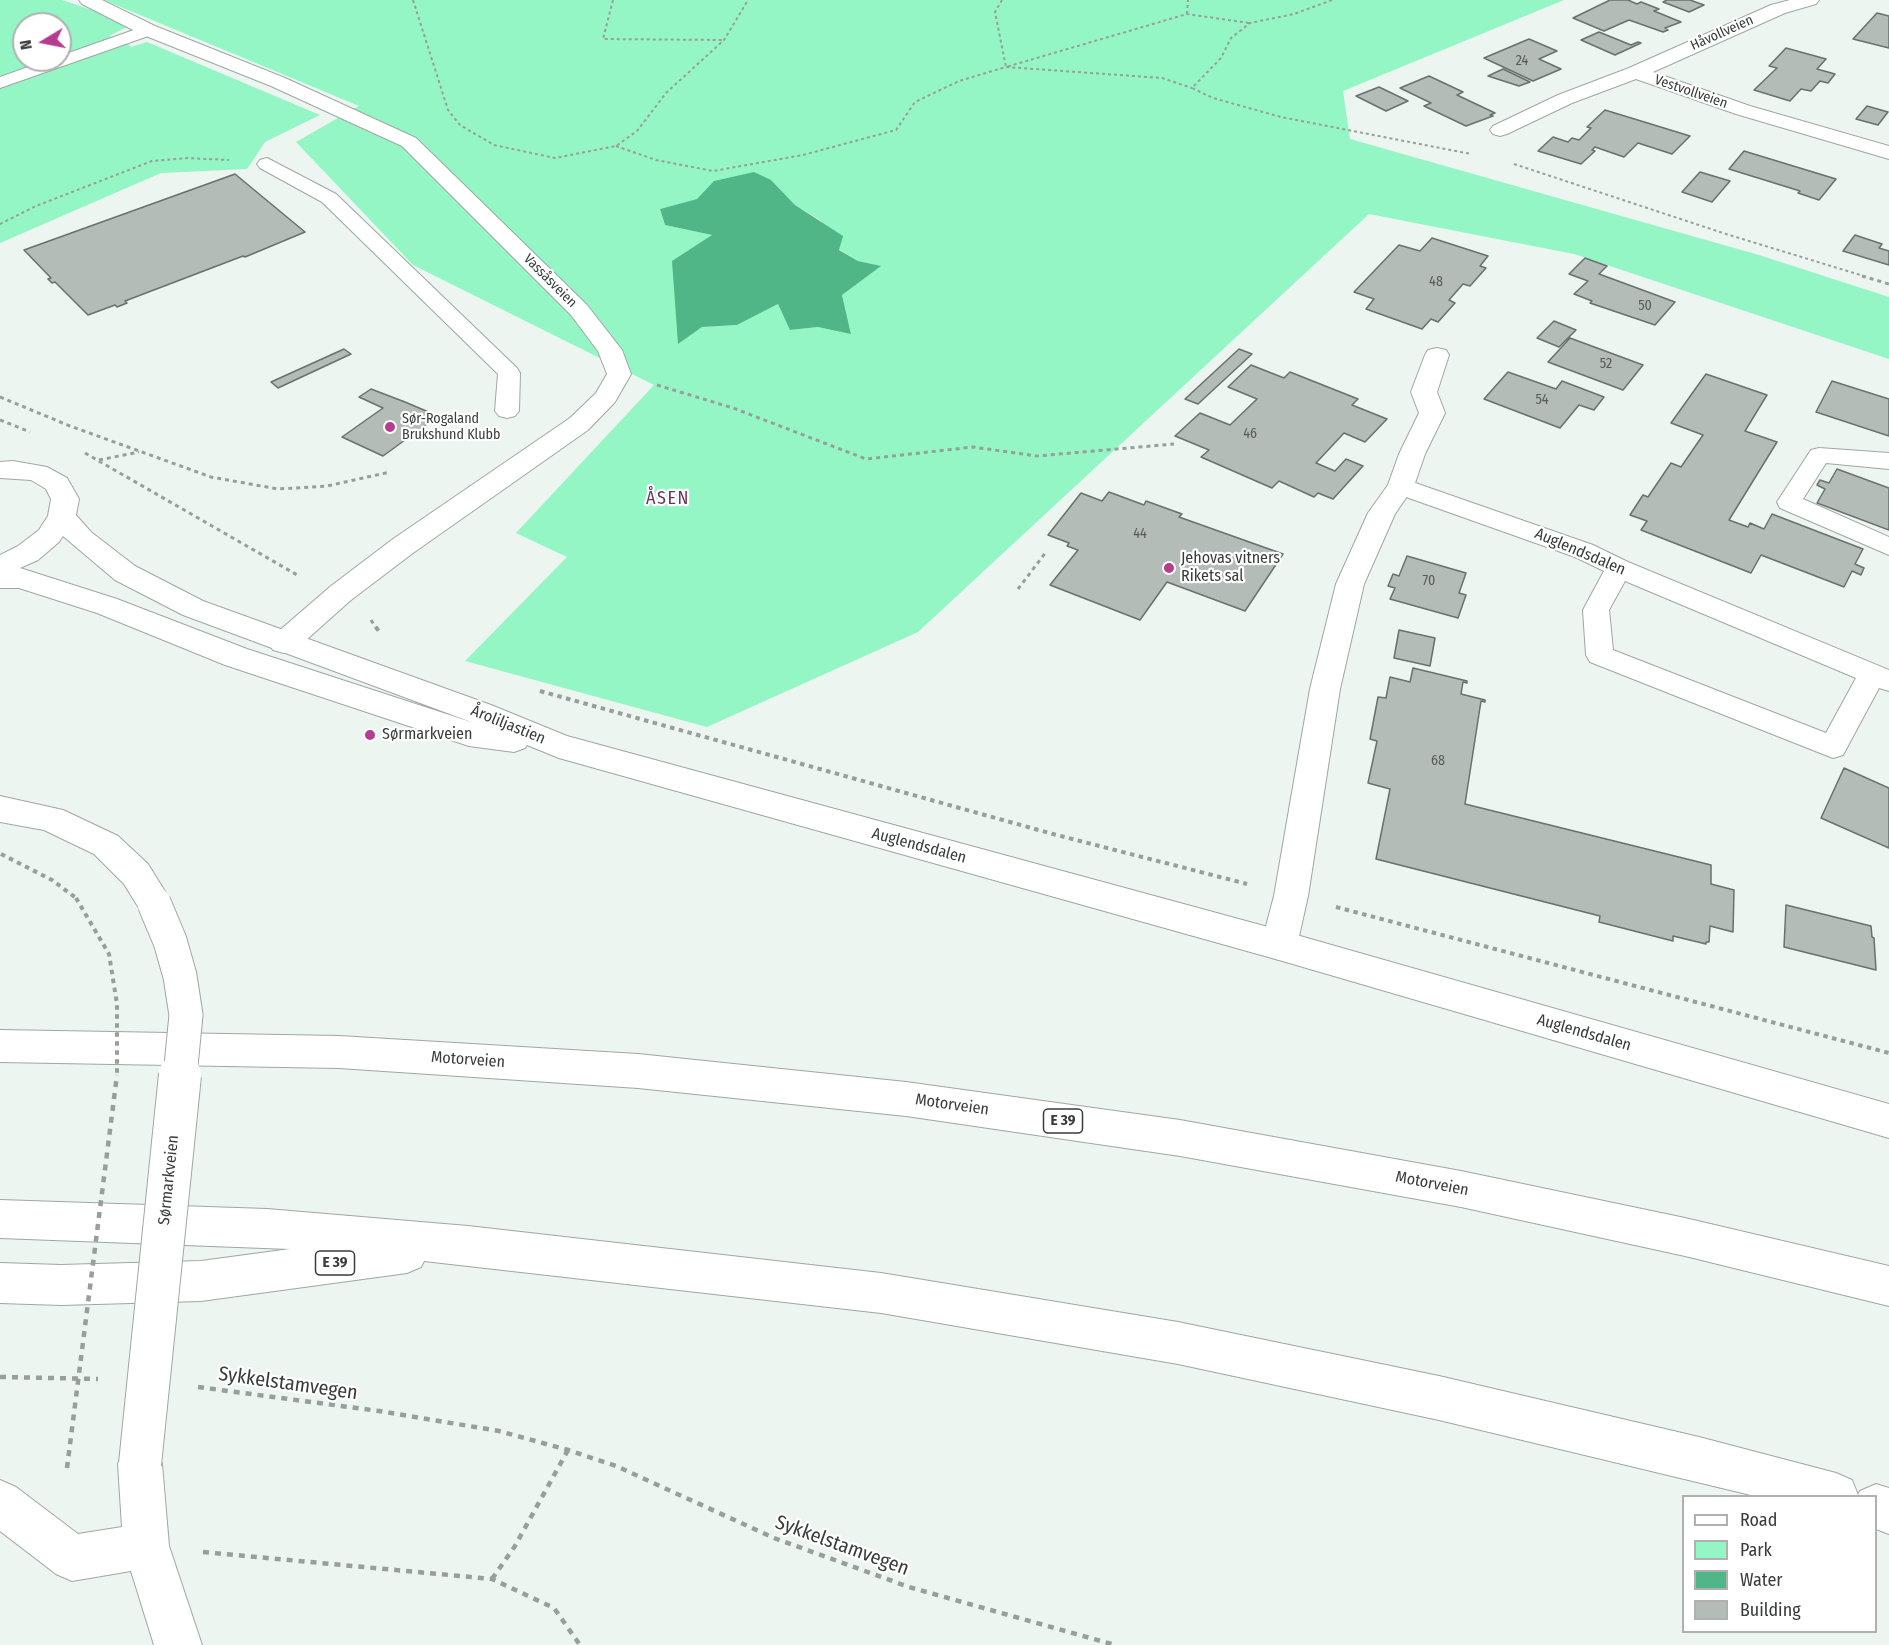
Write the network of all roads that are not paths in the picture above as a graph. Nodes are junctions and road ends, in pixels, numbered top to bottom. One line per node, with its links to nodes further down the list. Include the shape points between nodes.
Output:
1 (88, 0): 3 (main road, Vassåsveien)
2 (1810, 0): 4 (main road, Håvollveien, via 1778,9)
3 (148, 30): 5 (lane); 19 (main road, Vassåsveien, via 278,82 409,142 579,310 610,350 619,374 606,397 579,424 403,546)
4 (1636, 72): 6 (main road, Vestvollveien, via 1565,99); 7 (main road, Vestvollveien, via 1743,110)
5 (1, 83)
6 (1500, 130)
7 (1889, 153)
8 (267, 164): 10 (lane, via 329,198 508,373)
9 (1437, 355): 13 (main road, via 1424,392 1432,413)
10 (507, 411)
11 (1889, 462): 15 (lane, via 1820,455 1789,502)
12 (0, 470): 14 (main road, via 39,473 57,483 65,499)
13 (1401, 486): 17 (lane, Auglendsdalen, via 1584,551); 23 (main road, via 1382,513 1350,584 1325,689)
14 (62, 517): 16 (main road, via 35,548); 19 (main road, Åroliljastien, via 81,538 126,573 193,608)
15 (1889, 547)
16 (0, 567)
17 (1619, 568): 20 (lane, Auglendsdalen); 20 (lane, via 1596,610 1600,656 1833,747)
18 (0, 578): 21 (main road, Åroliljastien, via 20,578 107,606 236,657 469,734)
19 (284, 643): 21 (main road, Åroliljastien, via 480,713)
20 (1881, 678)
21 (558, 746): 23 (main road, Auglendsdalen)
22 (0, 808): 32 (main road, Sørmarkveien, bridge, via 51,819 106,845 136,874 170,941 186,1015 140,1464)
23 (1280, 945): 25 (main road, Auglendsdalen)
24 (0, 1046): 29 (main road, Motorveien / E 39, via 339,1052 638,1071 906,1099 1180,1138 1461,1188)
25 (1889, 1121)
26 (0, 1219): 27 (main road, E 39, via 267,1228)
27 (468, 1245): 28 (main road, E 39, via 201,1281); 30 (main road, E 39, via 881,1293 1178,1343 1439,1398 1699,1459)
28 (0, 1283)
29 (1889, 1286)
30 (1829, 1495)
31 (0, 1503): 32 (main road, via 72,1558)
32 (146, 1546): 33 (main road, Sørmarkveien)
33 (178, 1645)

